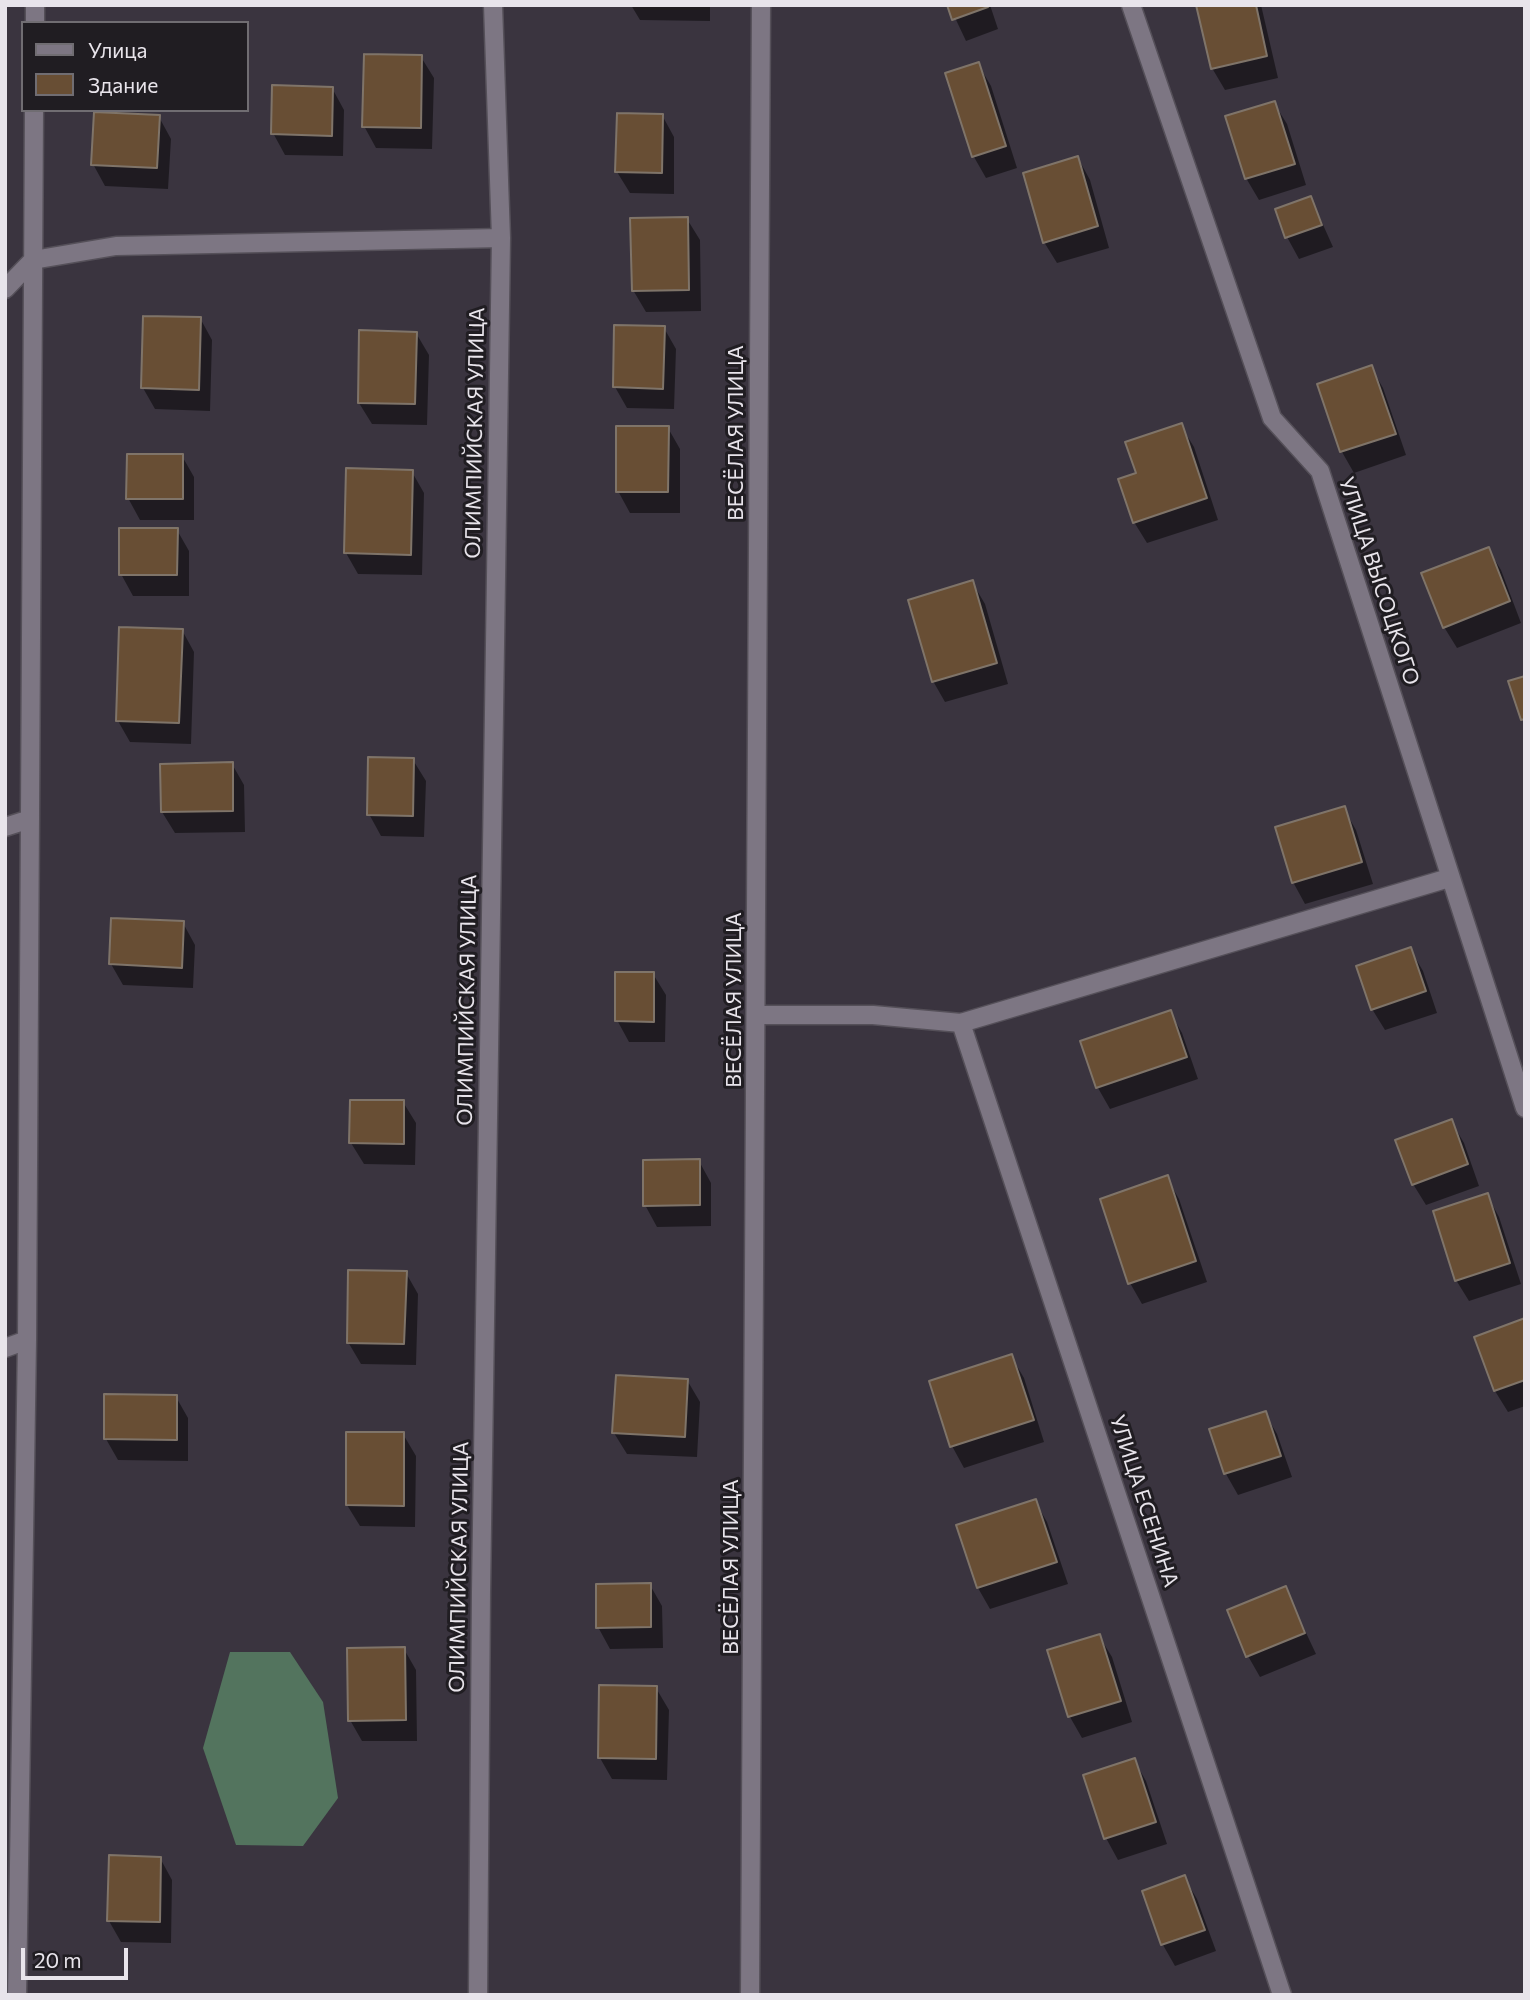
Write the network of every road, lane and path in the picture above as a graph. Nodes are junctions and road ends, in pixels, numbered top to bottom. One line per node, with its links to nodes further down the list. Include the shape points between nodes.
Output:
1 (493, 5): 5 (street, ОЛИМПИЙСКАЯ УЛИЦА)
2 (761, 5): 11 (street, ВЕСЁЛАЯ УЛИЦА)
3 (1131, 5): 10 (street, УЛИЦА ВЫСОЦКОГО, via 1272,418 1321,471)
4 (34, 112): 6 (street)
5 (501, 239): 6 (street, via 116,246); 17 (street, ОЛИМПИЙСКАЯ УЛИЦА)
6 (33, 260): 7 (street); 8 (street)
7 (5, 289)
8 (30, 819): 9 (street); 14 (street)
9 (5, 827)
10 (1449, 878): 12 (street); 13 (street, УЛИЦА ВЫСОЦКОГО)
11 (757, 1015): 12 (street, via 873,1015); 18 (street, ВЕСЁЛАЯ УЛИЦА)
12 (961, 1023): 19 (street, УЛИЦА ЕСЕНИНА)
13 (1525, 1108)
14 (26, 1340): 15 (street); 16 (street)
15 (5, 1348)
16 (17, 1995)
17 (478, 1995)
18 (751, 1995)
19 (1282, 1995)

